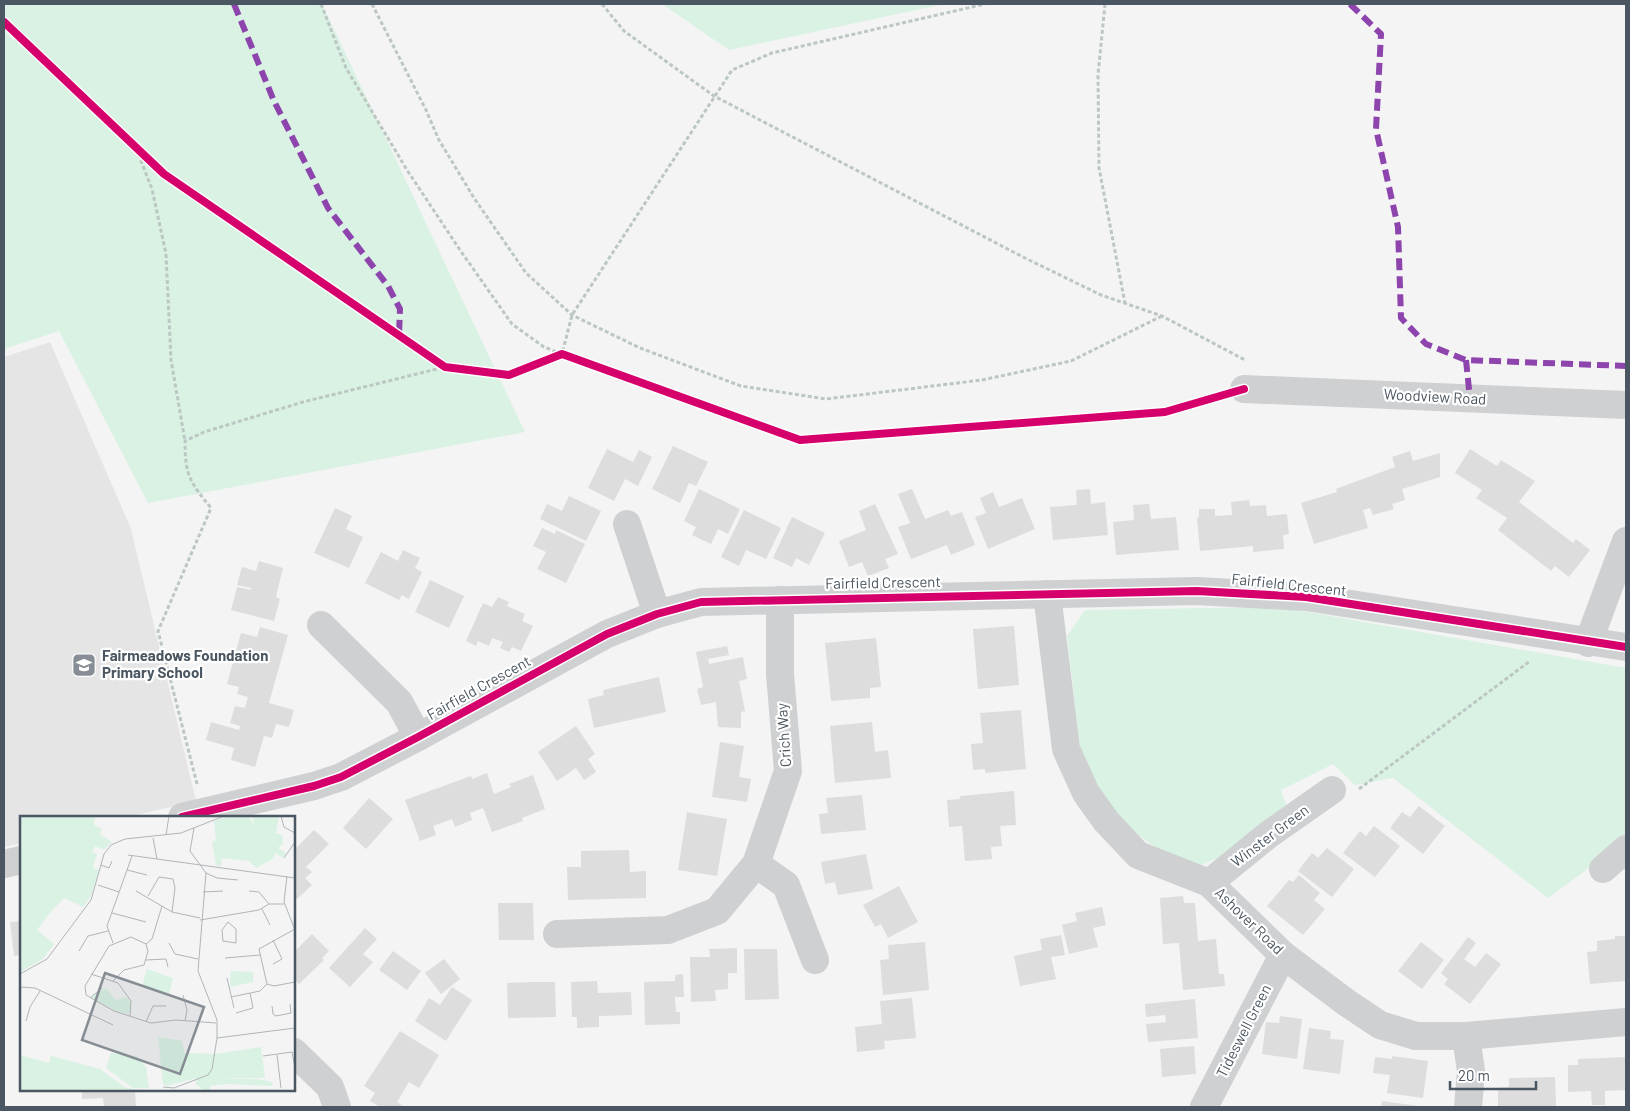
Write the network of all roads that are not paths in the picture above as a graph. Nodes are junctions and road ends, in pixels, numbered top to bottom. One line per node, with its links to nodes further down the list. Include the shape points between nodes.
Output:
1 (1244, 389): 2 (street, Woodview Road)
2 (1626, 406)
3 (627, 524): 7 (street)
4 (1626, 542): 9 (street)
5 (1047, 594): 6 (street, Fairfield Crescent); 9 (street, Fairfield Crescent, via 1197,590 1306,597); 19 (street, Ashover Road, via 1066,749 1086,793 1106,821 1138,855)
6 (780, 600): 7 (street, Fairfield Crescent, via 701,602); 17 (street, Crich Way, via 780,674 788,771)
7 (657, 614): 11 (street, Fairfield Crescent, via 608,634)
8 (321, 625): 11 (street, Fairfield Crescent, via 399,702)
9 (1588, 643): 10 (street, Fairfield Crescent)
10 (1626, 647)
11 (418, 737): 13 (street, Fairfield Crescent, via 341,777)
12 (1332, 790): 19 (street, Winster Green)
13 (197, 815)
14 (1626, 849): 18 (street)
15 (20, 860): 16 (street)
16 (4, 864)
17 (756, 864): 20 (street, Crich Way, via 717,910 668,930); 22 (street, via 786,886)
18 (1603, 869)
19 (1208, 883): 21 (street, Ashover Road)
20 (557, 934)
21 (1283, 954): 24 (street, Ashover Road, via 1380,1025 1416,1036); 27 (street, Tideswell Green)
22 (815, 960)
23 (1626, 1022): 24 (street, Ashover Road)
24 (1466, 1036): 28 (street, via 1471,1072)
25 (295, 1053): 26 (street, via 330,1087)
26 (337, 1107)
27 (1204, 1107)
28 (1468, 1107)

